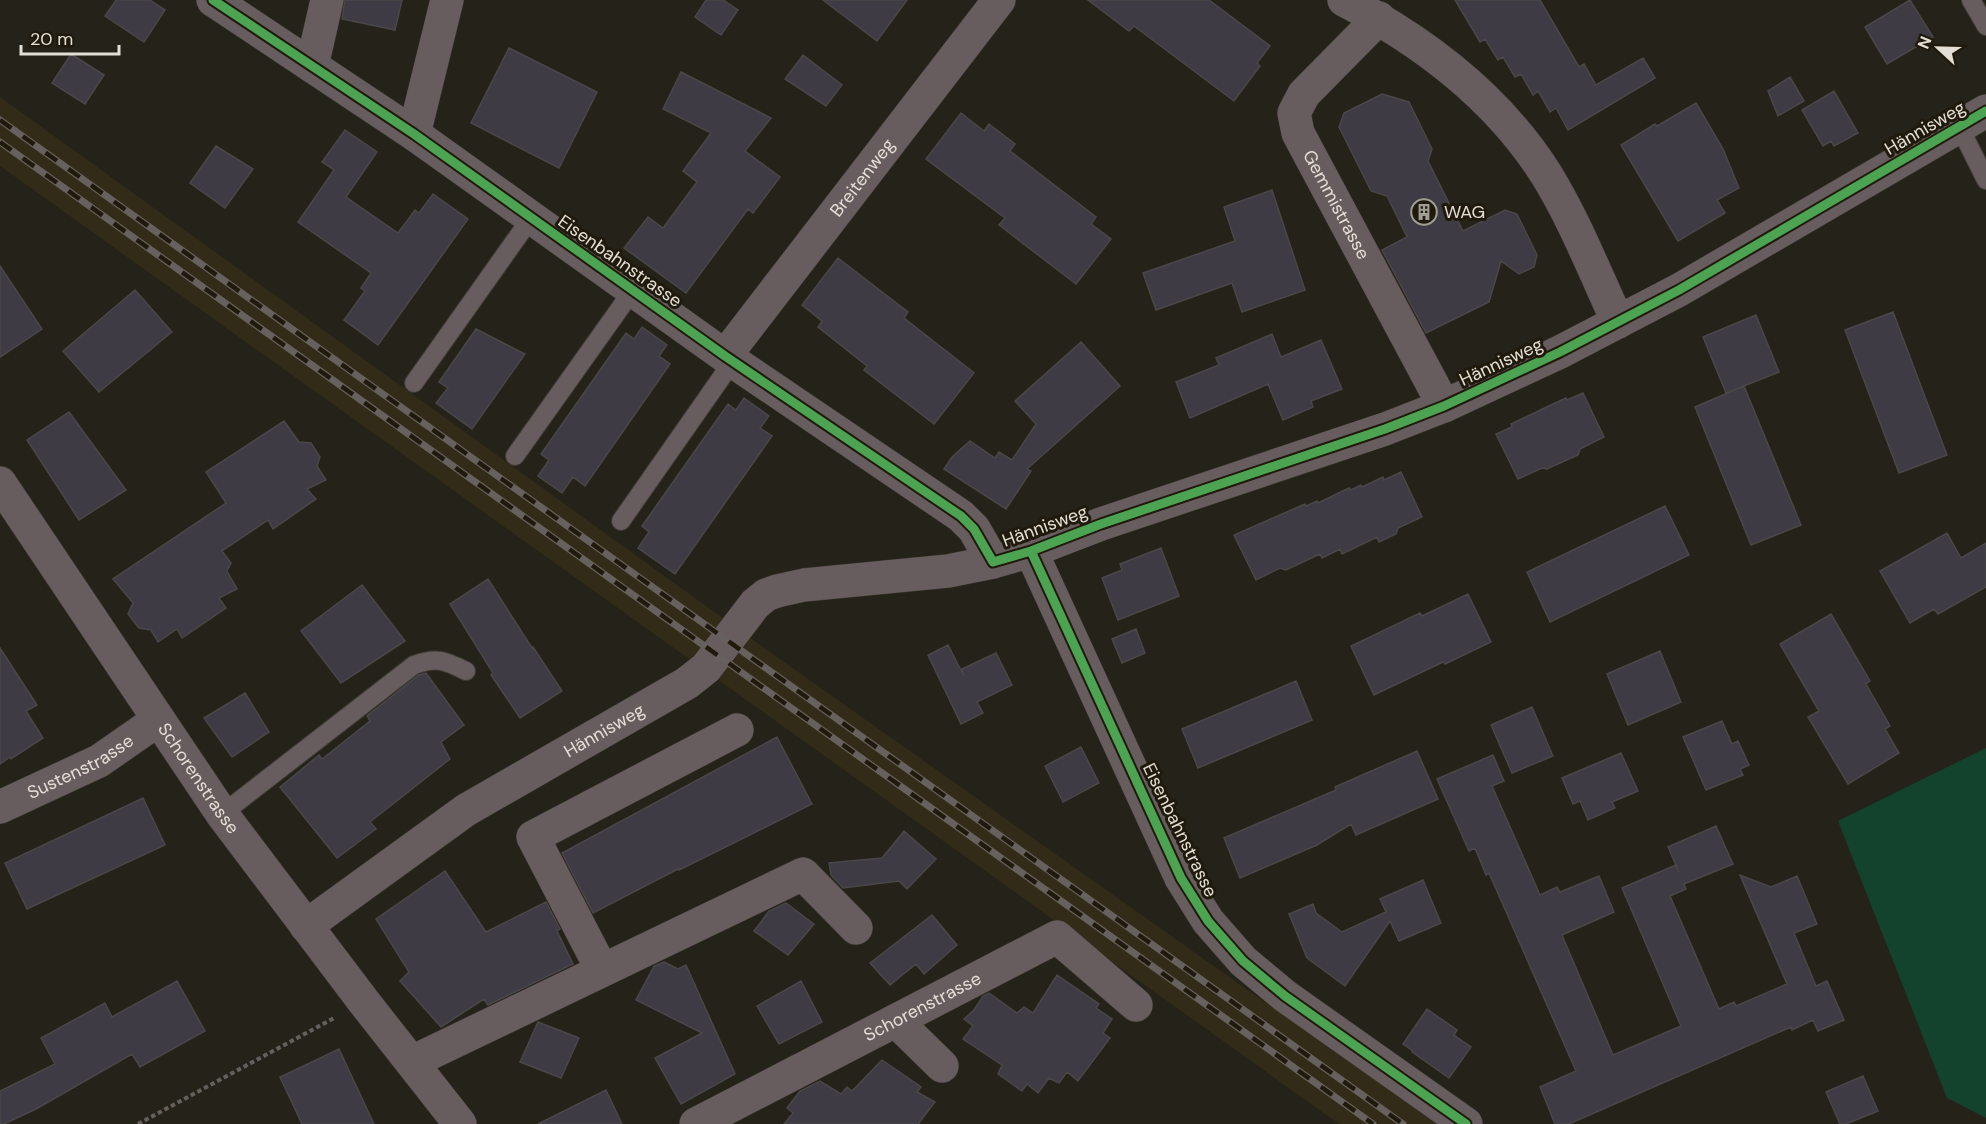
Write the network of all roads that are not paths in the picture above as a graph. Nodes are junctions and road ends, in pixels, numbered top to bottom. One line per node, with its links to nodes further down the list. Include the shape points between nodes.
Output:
1 (213, 0): 9 (street, Eisenbahnstrasse)
2 (327, 0): 9 (street)
3 (447, 0): 11 (street)
4 (999, 0): 16 (street, Breitenweg)
5 (1344, 0): 7 (street)
6 (1971, 0): 8 (lane)
7 (1379, 18): 15 (street, via 1450,67 1518,135 1568,215); 18 (street, Gemmistrasse, via 1304,94 1294,113 1298,133)
8 (1986, 26)
9 (312, 66): 11 (street, Eisenbahnstrasse)
10 (1973, 119): 12 (lane, Hännisweg); 15 (street, Hännisweg)
11 (414, 134): 13 (street, Eisenbahnstrasse)
12 (1986, 180)
13 (531, 218): 14 (street, Eisenbahnstrasse); 17 (lane)
14 (633, 290): 16 (street, Eisenbahnstrasse); 19 (lane)
15 (1618, 322): 18 (street, Hännisweg)
16 (729, 358): 21 (lane); 23 (street, Eisenbahnstrasse, via 961,516 974,529)
17 (414, 383)
18 (1444, 406): 22 (street, Hännisweg)
19 (515, 456)
20 (0, 483): 25 (street, Schorenstrasse)
21 (621, 521)
22 (1031, 551): 23 (street, Hännisweg); 39 (street, Eisenbahnstrasse, via 1181,878 1208,921 1243,962 1285,996)
23 (993, 562): 29 (street, Hännisweg, via 948,571 804,585 766,595 748,612 706,668 687,683 466,810)
24 (466, 671): 28 (lane, via 431,659 414,665)
25 (158, 720): 27 (street, Sustenstrasse, via 99,761); 28 (street, Schorenstrasse)
26 (737, 730): 31 (street, via 533,837)
27 (0, 807)
28 (222, 814): 29 (street, Schorenstrasse)
29 (306, 926): 34 (street, Schorenstrasse)
30 (856, 928): 31 (street, via 803,874)
31 (602, 970): 34 (street)
32 (1136, 1005): 33 (street, Schorenstrasse, via 1057,937)
33 (896, 1021): 35 (street); 36 (street, Schorenstrasse)
34 (412, 1062): 37 (street, Schorenstrasse)
35 (942, 1066)
36 (731, 1117): 38 (street, Schorenstrasse)
37 (460, 1124)
38 (696, 1124)
39 (1466, 1124)

